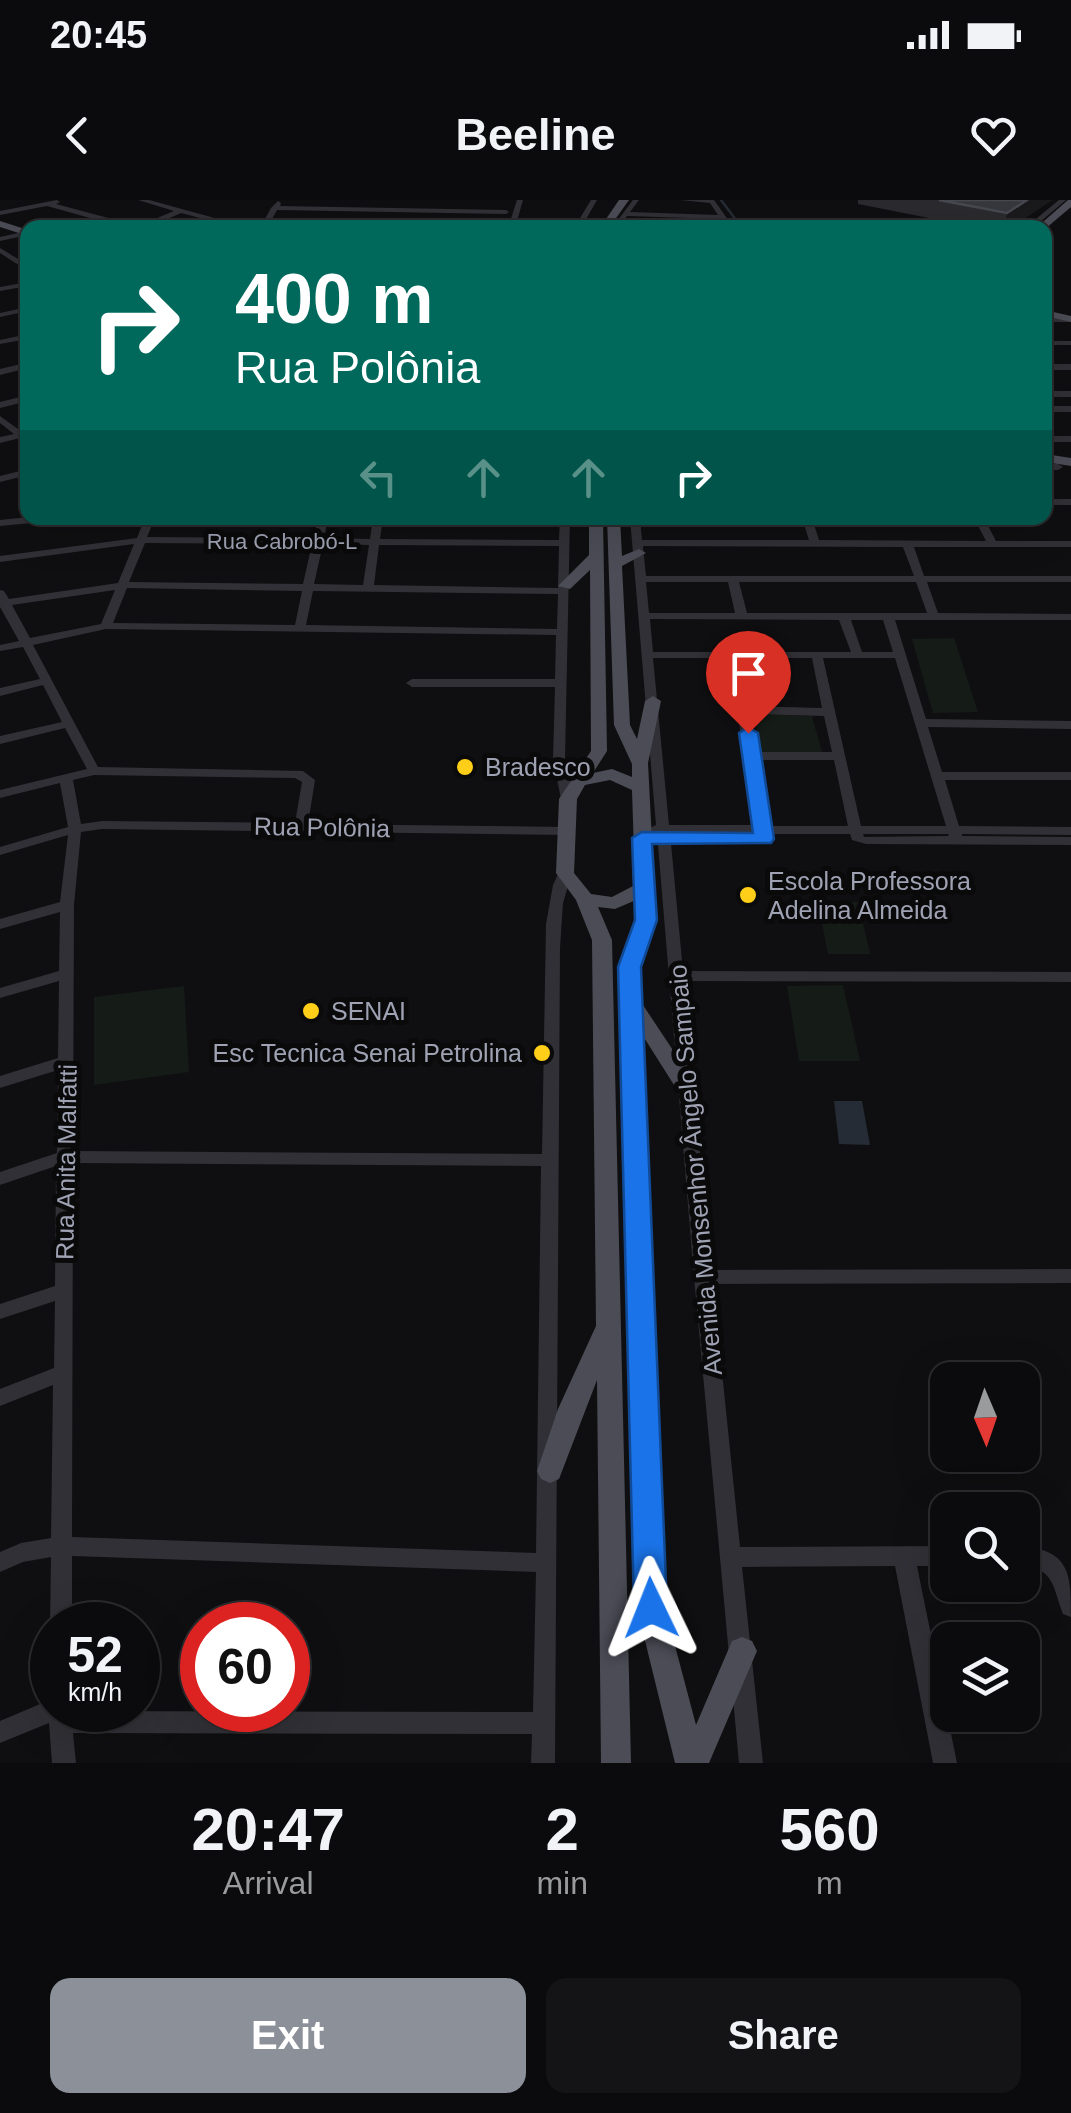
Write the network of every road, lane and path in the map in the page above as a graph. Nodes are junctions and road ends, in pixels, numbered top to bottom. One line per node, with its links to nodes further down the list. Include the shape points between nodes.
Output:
1 (66, 200): 11 (street)
2 (141, 200): 13 (street)
3 (510, 200): 14 (street)
4 (606, 200): 9 (main road)
5 (636, 200): 16 (street)
6 (683, 200): 7 (street)
7 (711, 200): 17 (street)
8 (1063, 200): 25 (street)
9 (623, 201)
10 (1071, 202): 26 (main road)
11 (47, 204): 18 (street); 27 (street)
12 (277, 204): 14 (street)
13 (181, 210): 15 (street); 19 (street)
14 (506, 212): 22 (street)
15 (202, 216): 20 (street); 21 (street)
16 (624, 216): 17 (street); 23 (main road)
17 (723, 217): 24 (street)
18 (108, 220)
19 (157, 220)
20 (191, 220)
21 (217, 220)
22 (504, 220)
23 (618, 220)
24 (725, 220)
25 (1042, 220)
26 (1045, 220)
27 (0, 221)
28 (0, 250): 30 (street)
29 (20, 261): 30 (street)
30 (17, 262): 31 (street); 32 (street)
31 (20, 264)
32 (0, 266)
33 (148, 525): 42 (street)
34 (322, 525): 43 (street)
35 (377, 525): 44 (street)
36 (565, 525): 45 (street, Avenida Monsenhor Ângelo Sampaio)
37 (598, 525): 52 (main road, Avenida Monsenhor Ângelo Sampaio)
38 (612, 525): 52 (main road, Avenida Monsenhor Ângelo Sampaio)
39 (636, 525): 50 (street, Avenida Monsenhor Ângelo Sampaio)
40 (809, 525): 46 (street)
41 (983, 525): 47 (street)
42 (143, 540): 43 (street, Rua Cabrobó-L); 51 (street, Rua Cabrobó-L); 58 (street)
43 (318, 542): 44 (street, Rua Cabrobó-L); 59 (street)
44 (375, 542): 45 (street, Rua Cabrobó-L); 60 (street)
45 (564, 543): 61 (street, Avenida Monsenhor Ângelo Sampaio)
46 (815, 543): 48 (street); 50 (street)
47 (992, 543): 48 (street); 49 (street)
48 (907, 544): 57 (street)
49 (1067, 544): 53 (street)
50 (638, 548): 52 (main road); 54 (street, Avenida Monsenhor Ângelo Sampaio)
51 (0, 559)
52 (606, 560): 61 (main road); 93 (main road, Avenida Monsenhor Ângelo Sampaio, via 622,724); 97 (main road, Avenida Monsenhor Ângelo Sampaio, via 599,751)
53 (1071, 560)
54 (641, 579): 55 (street); 63 (street, Avenida Monsenhor Ângelo Sampaio)
55 (733, 579): 57 (street); 64 (street)
56 (1071, 579): 57 (street)
57 (921, 580): 65 (street)
58 (124, 585): 59 (street); 62 (street); 69 (street)
59 (310, 587): 60 (street); 70 (street)
60 (368, 588): 61 (street)
61 (564, 588): 71 (street, Avenida Monsenhor Ângelo Sampaio)
62 (2, 600): 72 (street)
63 (646, 616): 64 (street); 75 (street, Avenida Monsenhor Ângelo Sampaio)
64 (742, 616): 66 (street)
65 (934, 616): 67 (street); 68 (street)
66 (844, 617): 67 (street); 77 (street)
67 (888, 617): 74 (street)
68 (1071, 617)
69 (106, 626): 70 (street); 72 (street)
70 (300, 626): 71 (street)
71 (562, 632): 81 (street, Avenida Monsenhor Ângelo Sampaio)
72 (28, 641): 73 (street); 79 (street)
73 (0, 648)
74 (901, 654): 77 (street); 86 (street)
75 (648, 655): 76 (street); 83 (street, Avenida Monsenhor Ângelo Sampaio)
76 (734, 655): 78 (street); 84 (street)
77 (858, 655): 78 (street)
78 (817, 656): 85 (street)
79 (46, 681): 82 (street); 87 (street)
80 (412, 683): 81 (street)
81 (560, 683): 97 (street, Avenida Monsenhor Ângelo Sampaio, via 560,776)
82 (0, 692)
83 (653, 702): 93 (main road); 103 (street, Avenida Monsenhor Ângelo Sampaio)
84 (744, 710): 85 (street); 90 (street)
85 (828, 712): 91 (street)
86 (920, 723): 88 (street); 94 (street)
87 (68, 724): 89 (street); 92 (street)
88 (1071, 725)
89 (0, 740)
90 (752, 756): 91 (street); 104 (street)
91 (839, 756): 105 (street)
92 (94, 770): 96 (street); 99 (street, via 298,774 308,786)
93 (640, 775): 97 (main road, via 612,774); 103 (main road, Avenida Monsenhor Ângelo Sampaio)
94 (937, 776): 95 (street); 106 (street)
95 (1071, 776)
96 (66, 778): 98 (street); 100 (street, Rua Anita Malfatti)
97 (573, 791): 102 (main road, Avenida Monsenhor Ângelo Sampaio)
98 (0, 794)
99 (301, 826): 100 (street, Rua Polônia); 102 (street, Rua Polônia)
100 (75, 829): 108 (street, Rua Polônia); 112 (street, Rua Anita Malfatti)
101 (1071, 830): 106 (street)
102 (568, 831): 109 (main road, Avenida Monsenhor Ângelo Sampaio)
103 (653, 833): 104 (street); 110 (main road, Avenida Monsenhor Ângelo Sampaio); 115 (street, Avenida Monsenhor Ângelo Sampaio)
104 (764, 835): 105 (street)
105 (856, 835): 106 (street)
106 (955, 835): 107 (street)
107 (1071, 842)
108 (0, 850)
109 (565, 873): 111 (main road); 123 (street, Avenida Monsenhor Ângelo Sampaio, via 558,882 555,925)
110 (644, 889): 111 (main road, via 615,902); 118 (main road, Avenida Monsenhor Ângelo Sampaio, via 646,920 630,967)
111 (584, 899): 129 (main road, via 602,940)
112 (68, 905): 113 (street); 114 (street, Rua Anita Malfatti)
113 (0, 924)
114 (68, 973): 117 (street); 119 (street, Rua Anita Malfatti)
115 (678, 976): 116 (street); 121 (street, Avenida Monsenhor Ângelo Sampaio)
116 (1071, 976)
117 (0, 994)
118 (630, 1002): 121 (main road); 151 (main road, Avenida Monsenhor Ângelo Sampaio, via 651,1608)
119 (66, 1060): 120 (street); 122 (street, Rua Anita Malfatti)
120 (0, 1082)
121 (689, 1091): 126 (street, Avenida Monsenhor Ângelo Sampaio)
122 (65, 1157): 123 (street); 124 (street); 127 (street, Rua Anita Malfatti)
123 (549, 1160): 132 (street, Avenida Monsenhor Ângelo Sampaio)
124 (0, 1180)
125 (1071, 1276): 126 (street)
126 (702, 1277): 136 (street, Avenida Monsenhor Ângelo Sampaio)
127 (64, 1290): 128 (street); 130 (street, Rua Anita Malfatti)
128 (0, 1312)
129 (608, 1326): 132 (main road); 150 (main road)
130 (63, 1373): 131 (street); 133 (street, Rua Anita Malfatti)
131 (0, 1398)
132 (550, 1471): 139 (street, Avenida Monsenhor Ângelo Sampaio)
133 (61, 1546): 138 (street); 139 (street); 140 (street, Rua Anita Malfatti)
134 (904, 1556): 135 (street); 136 (street); 153 (street)
135 (930, 1556)
136 (731, 1557): 142 (street, Avenida Monsenhor Ângelo Sampaio)
137 (1040, 1558): 141 (street, via 1063,1576)
138 (0, 1562)
139 (547, 1563): 145 (street, Avenida Monsenhor Ângelo Sampaio)
140 (60, 1602)
141 (1071, 1607)
142 (742, 1651): 151 (main road); 152 (street, Avenida Monsenhor Ângelo Sampaio)
143 (160, 1716): 145 (street)
144 (30, 1723): 146 (street)
145 (544, 1723): 149 (street, Avenida Monsenhor Ângelo Sampaio)
146 (0, 1732)
147 (60, 1732): 148 (street)
148 (64, 1763)
149 (543, 1763)
150 (616, 1763)
151 (690, 1763)
152 (752, 1763)
153 (945, 1763)

